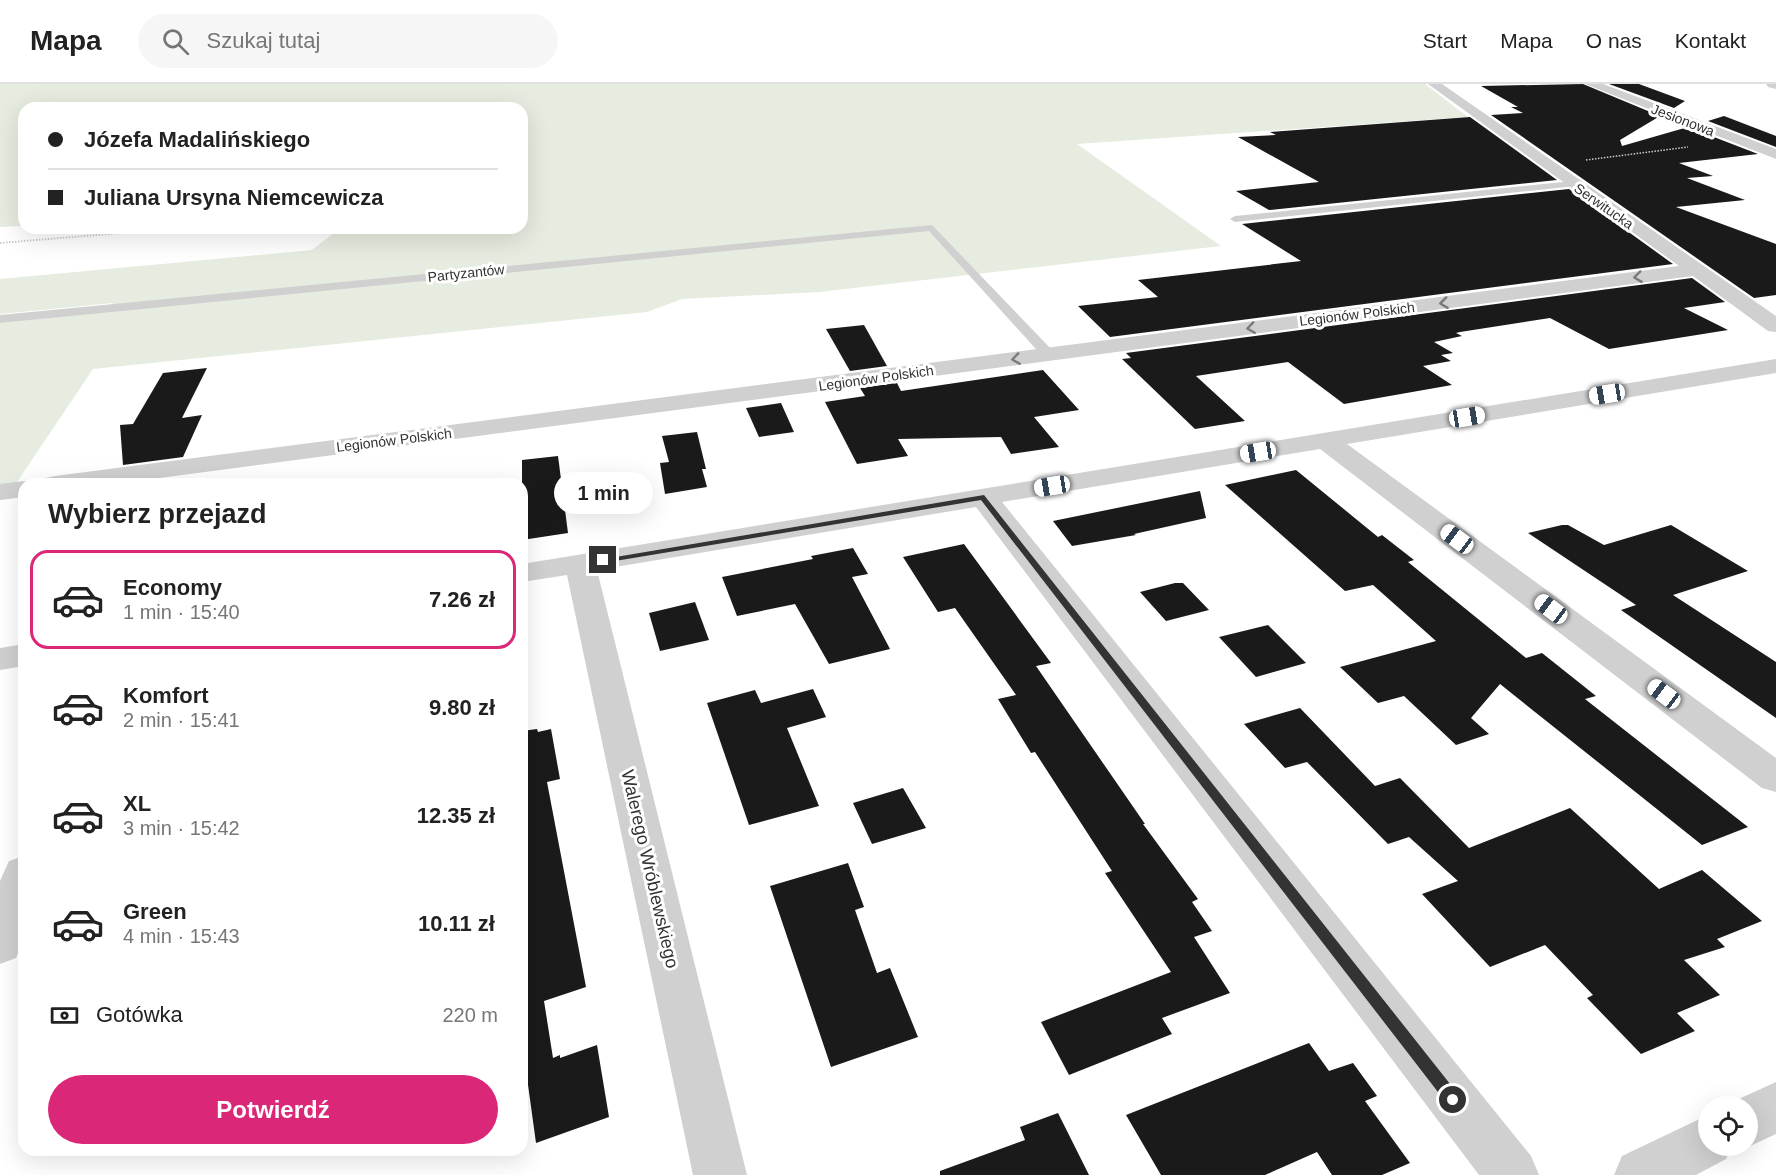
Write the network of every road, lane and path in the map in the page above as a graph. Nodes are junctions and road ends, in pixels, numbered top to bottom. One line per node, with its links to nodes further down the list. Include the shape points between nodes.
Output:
1 (1434, 84): 7 (street, Serwitucka)
2 (1591, 84): 4 (street, Jesionowa)
3 (1766, 132): 4 (street)
4 (1731, 139): 5 (street, Jesionowa); 6 (path)
5 (1776, 154)
6 (1579, 161)
7 (1573, 184): 8 (lane); 11 (street, Serwitucka)
8 (1235, 219)
9 (108, 234): 10 (path)
10 (0, 243)
11 (1696, 270): 13 (street, Serwitucka); 14 (street, Legionów Polskich, one-way to 14)
12 (0, 319): 14 (lane, Partyzantów, via 932,228)
13 (1776, 326)
14 (1049, 355): 17 (street, Legionów Polskich, one-way to 17)
15 (1776, 366): 16 (street)
16 (1326, 441): 20 (street); 25 (street)
17 (101, 478)
18 (18, 490): 19 (street)
19 (0, 492)
20 (984, 497): 21 (street); 32 (street)
21 (580, 564): 22 (street); 31 (street, Walerego Wróblewskiego)
22 (528, 572)
23 (18, 656): 24 (street)
24 (0, 659)
25 (1776, 778)
26 (18, 891): 27 (street)
27 (0, 944)
28 (1776, 1107): 29 (street)
29 (1758, 1117)
30 (1698, 1146): 33 (street)
31 (720, 1175)
32 (1512, 1175)
33 (1641, 1175)

